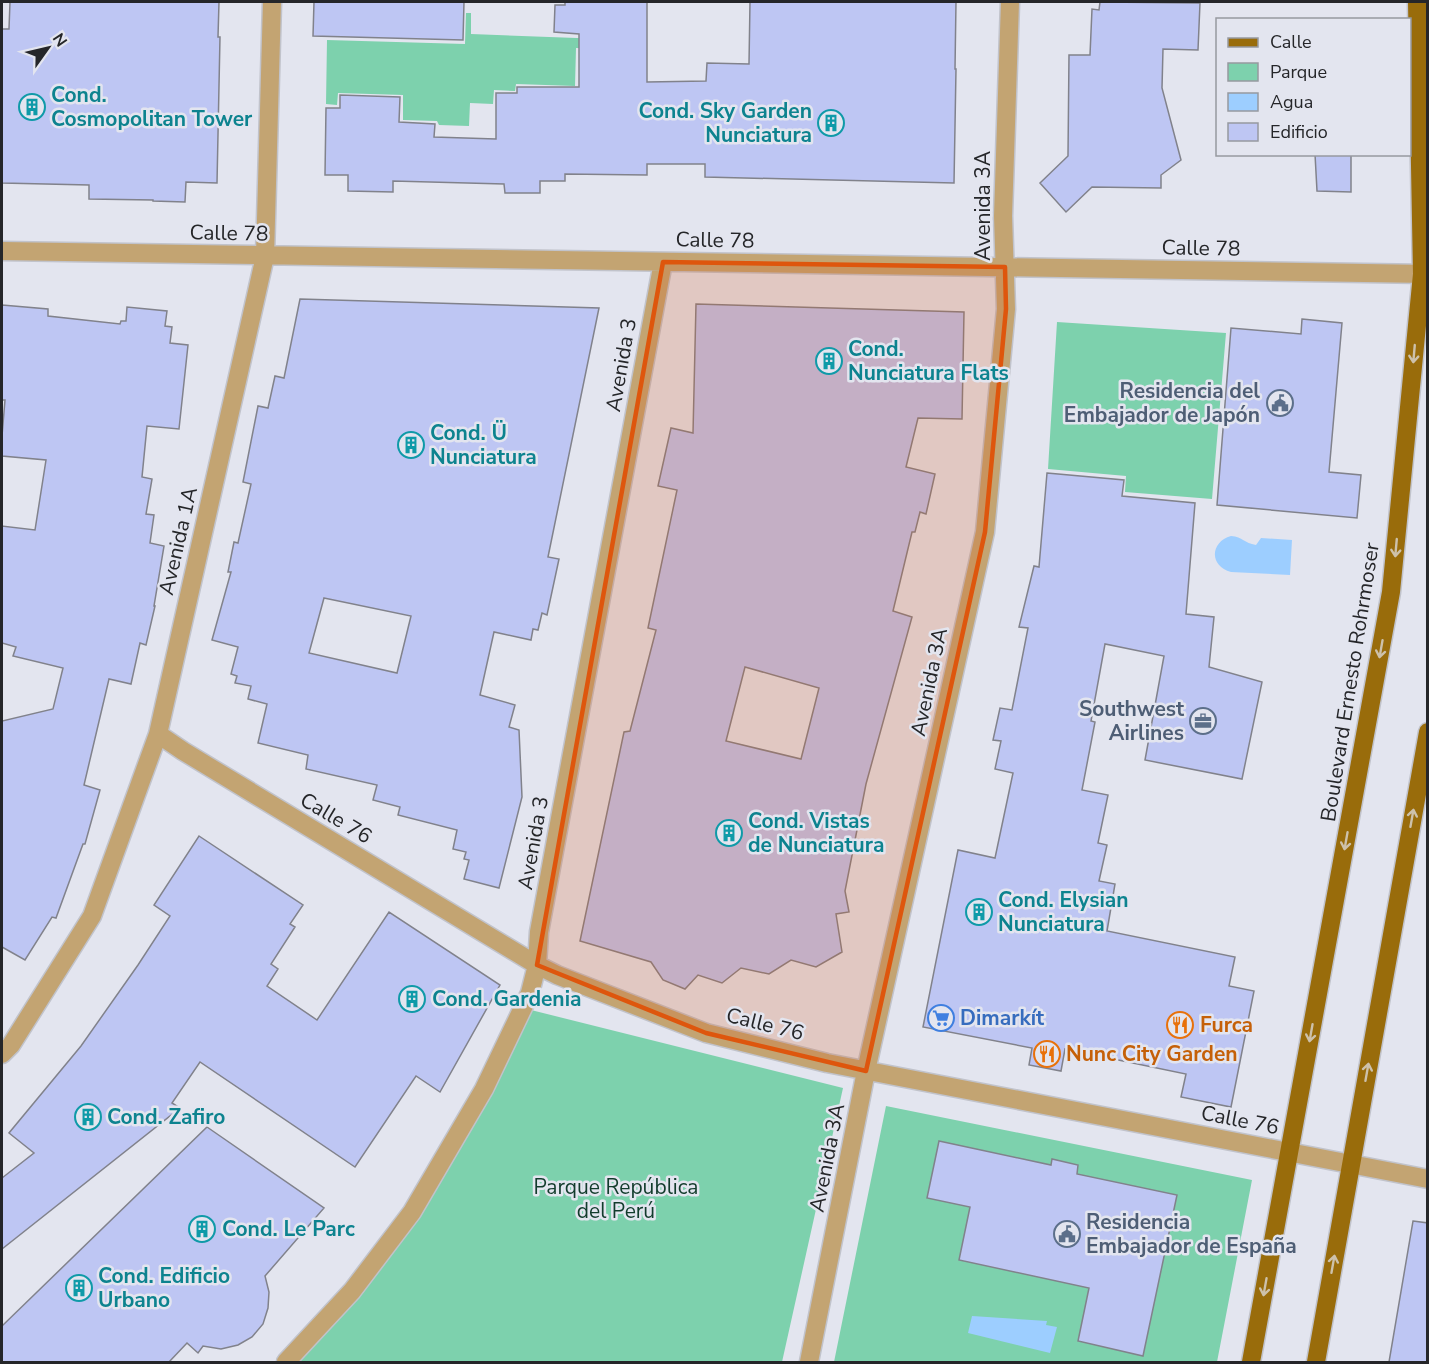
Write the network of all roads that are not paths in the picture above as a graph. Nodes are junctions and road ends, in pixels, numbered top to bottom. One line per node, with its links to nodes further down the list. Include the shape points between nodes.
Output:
1 (272, 2): 5 (street, Avenida 1A)
2 (1010, 2): 7 (street, Avenida 3A)
3 (1417, 2): 8 (main road, Boulevard Ernesto Rohrmoser)
4 (2, 251): 5 (street, Calle 78)
5 (265, 256): 6 (street, Calle 78); 10 (street, Avenida 1A)
6 (663, 262): 7 (street, Calle 78); 11 (street, Avenida 3, via 539,932)
7 (1005, 267): 8 (street, Calle 78); 13 (street, Avenida 3A, via 1006,309 985,532)
8 (1425, 274): 14 (main road, Boulevard Ernesto Rohrmoser, one-way to 14, via 1391,592)
9 (1428, 732): 15 (main road, one-way to 9)
10 (158, 734): 11 (street, Calle 76); 12 (street, Avenida 1A, via 92,916)
11 (537, 965): 13 (street, Calle 76, via 706,1033); 17 (street, Avenida 3, via 530,993 484,1089 412,1212 352,1291)
12 (2, 1054)
13 (866, 1071): 14 (street, Calle 76); 18 (street, Avenida 3A)
14 (1289, 1152): 15 (street, Calle 76); 19 (main road, Boulevard Ernesto Rohrmoser, one-way to 19)
15 (1351, 1164): 16 (street, Calle 76); 20 (main road, one-way to 15)
16 (1428, 1179)
17 (285, 1362)
18 (809, 1362)
19 (1251, 1362)
20 (1316, 1362)

